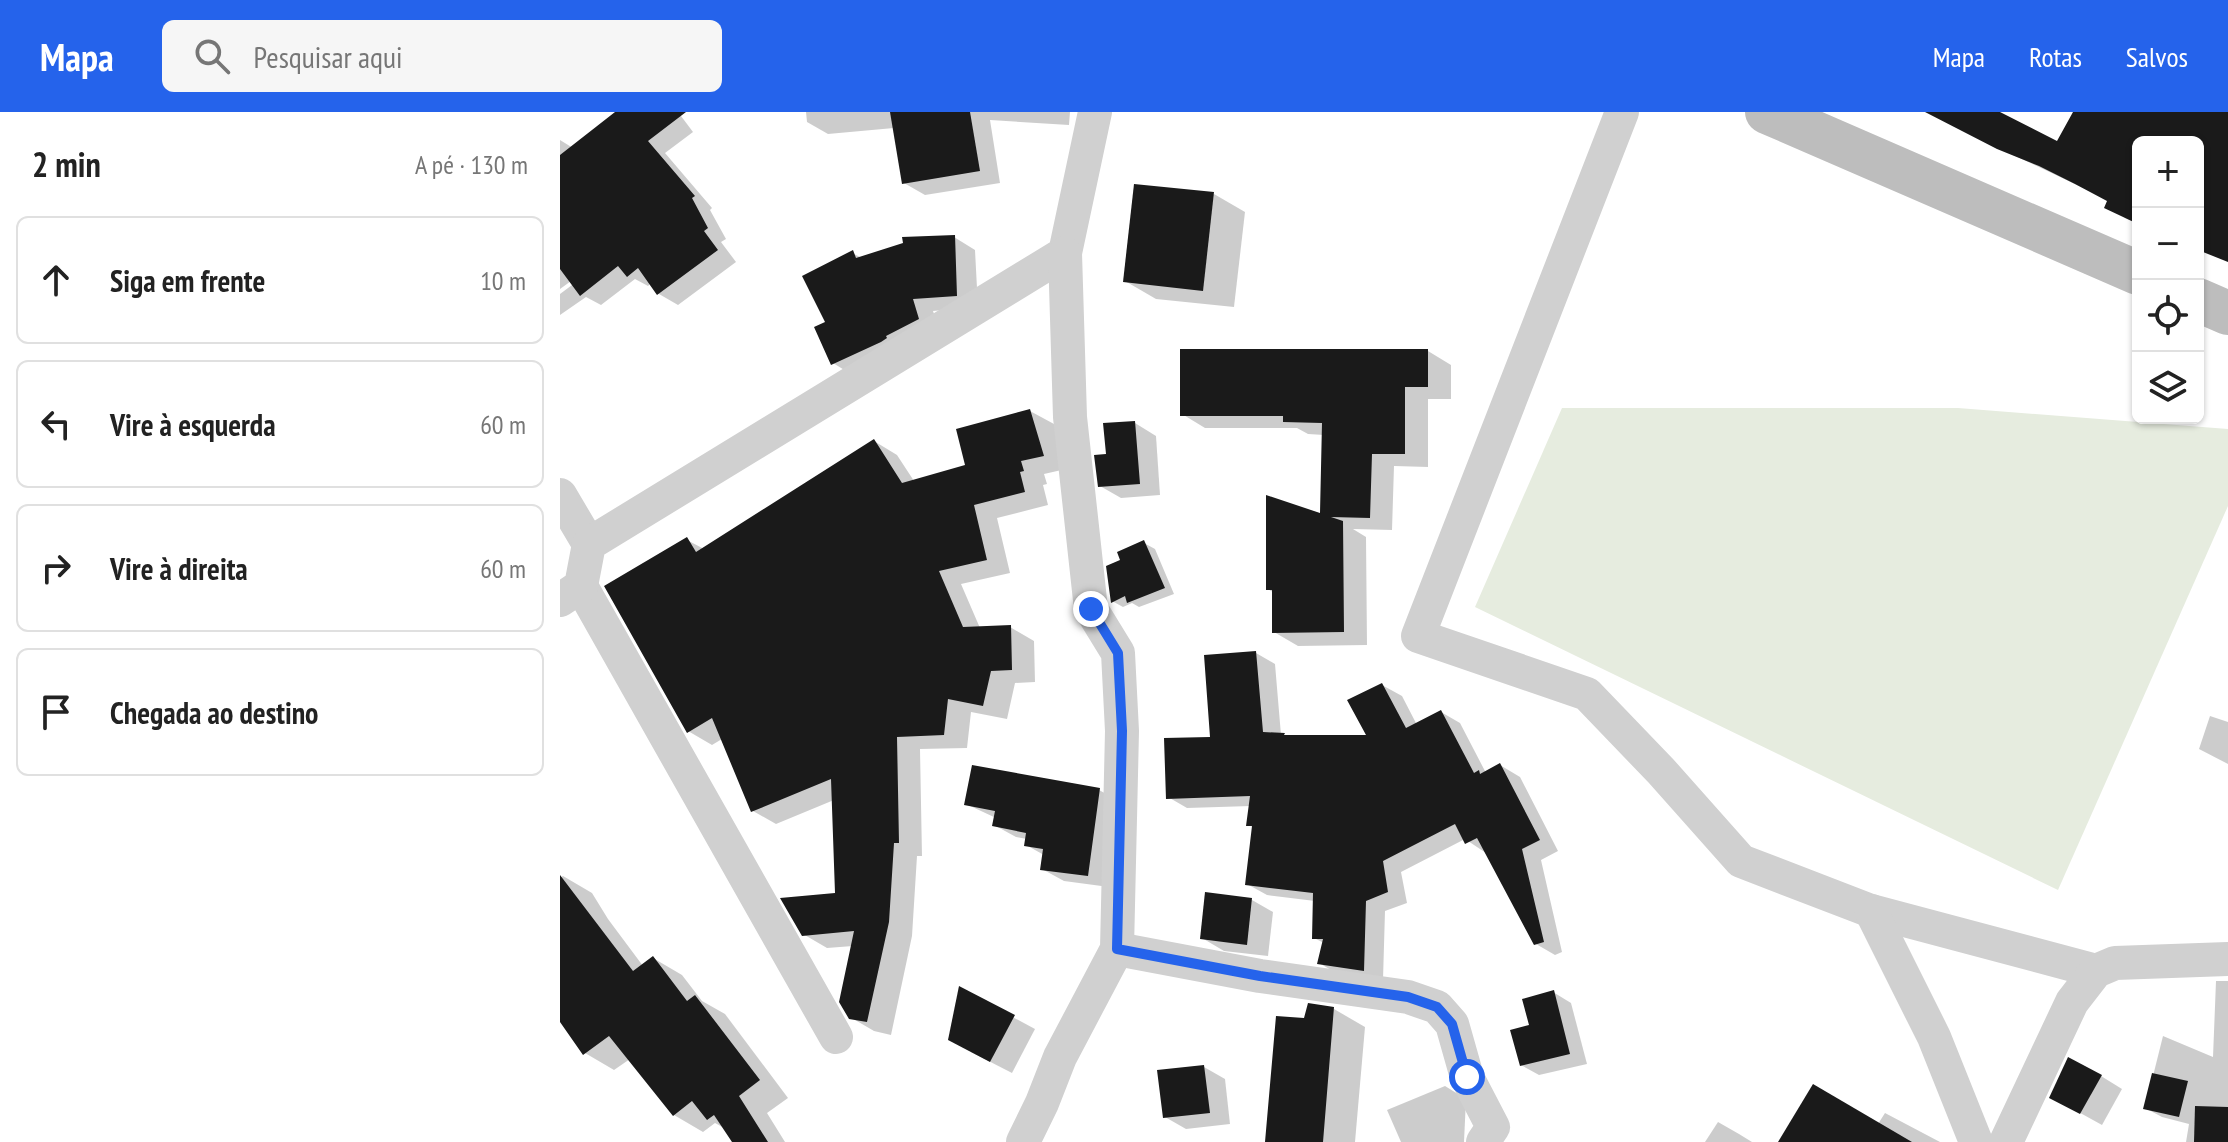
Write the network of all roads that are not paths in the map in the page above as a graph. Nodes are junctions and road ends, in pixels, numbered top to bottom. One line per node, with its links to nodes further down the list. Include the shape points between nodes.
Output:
1 (1095, 112): 4 (street)
2 (1622, 112): 11 (street, via 1418,636 1587,694 1741,861)
3 (1767, 112): 5 (street)
4 (1065, 253): 9 (street); 12 (street, via 1070,417 1091,609 1118,653 1122,731)
5 (2132, 270)
6 (2204, 303): 7 (street)
7 (2228, 313)
8 (560, 495): 9 (street)
9 (589, 544): 10 (street)
10 (570, 593): 15 (street)
11 (1871, 911): 14 (street); 18 (street, via 1934,1037)
12 (1117, 949): 16 (street); 17 (street, via 1408,997 1437,1007 1452,1024 1467,1077 1493,1127)
13 (2228, 959): 14 (street, via 2115,963)
14 (2096, 971): 19 (street, via 2072,1002)
15 (836, 1037)
16 (1023, 1142)
17 (1483, 1142)
18 (1976, 1142)
19 (2006, 1142)

